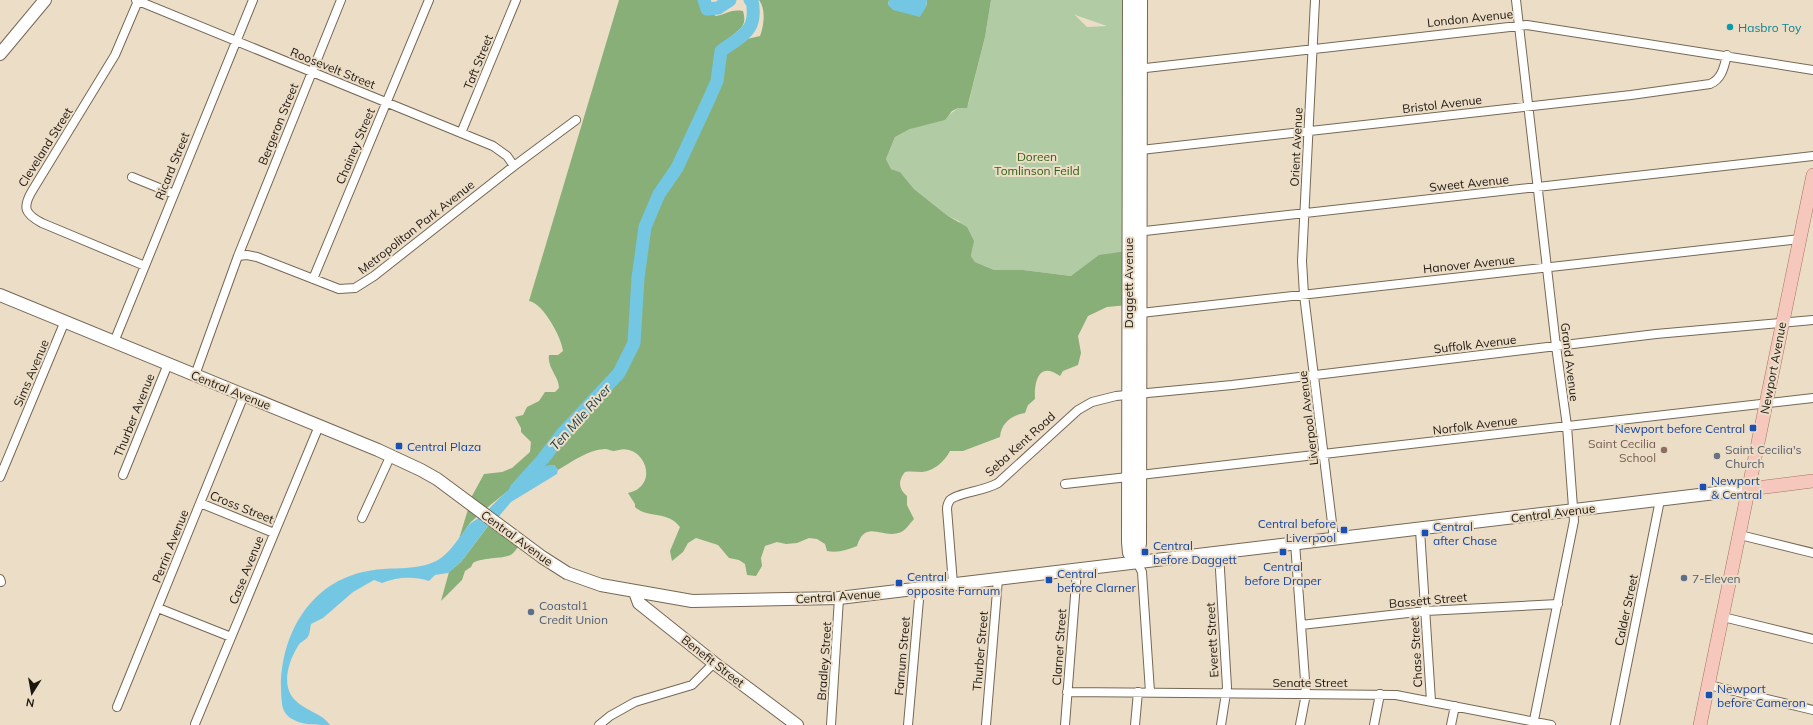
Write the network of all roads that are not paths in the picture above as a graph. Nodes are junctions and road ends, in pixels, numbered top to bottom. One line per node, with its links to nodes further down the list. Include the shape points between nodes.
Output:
1 (46, 0): 14 (main road)
2 (137, 0): 12 (street, Roosevelt Street); 38 (street, Cleveland Street, via 115,55 32,191 26,207 28,214 42,223)
3 (253, 0): 12 (street, Ricard Street)
4 (341, 0): 19 (street, Bergeron Street)
5 (429, 0): 20 (street, Chainey Street)
6 (516, 0): 24 (street, Taft Street)
7 (1129, 0): 17 (main road, Daggett Avenue)
8 (1141, 0): 16 (main road, Daggett Avenue)
9 (1315, 0): 13 (street, Orient Avenue)
10 (1516, 0): 11 (street, Grand Avenue)
11 (1518, 25): 13 (street, London Avenue); 15 (street, London Avenue); 21 (street, Grand Avenue)
12 (236, 40): 19 (street, Roosevelt Street); 31 (street, Ricard Street)
13 (1313, 48): 16 (street, London Avenue); 23 (street, Orient Avenue)
14 (0, 54)
15 (1727, 55): 18 (street, London Avenue); 21 (street, Bristol Avenue, via 1721,74 1710,84)
16 (1142, 68): 17 (street, London Avenue); 25 (main road, Daggett Avenue)
17 (1128, 70): 35 (main road, Daggett Avenue)
18 (1813, 70)
19 (312, 72): 20 (street, Roosevelt Street); 37 (street, Bergeron Street)
20 (386, 102): 24 (street, Roosevelt Street); 40 (street, Chainey Street)
21 (1528, 106): 23 (street, Bristol Avenue); 30 (street, Grand Avenue)
22 (576, 120): 27 (street, Metropolitan Park Avenue)
23 (1308, 132): 25 (street, Bristol Avenue); 33 (street, Orient Avenue)
24 (461, 134): 27 (street, Roosevelt Street, via 501,151)
25 (1141, 150): 34 (main road, Daggett Avenue)
26 (1813, 156): 30 (street, Sweet Avenue)
27 (514, 166): 40 (street, Metropolitan Park Avenue, via 360,285 350,289 339,289)
28 (1813, 175): 32 (main road, Newport Avenue)
29 (132, 177): 31 (street)
30 (1537, 187): 33 (street, Sweet Avenue); 39 (street, Grand Avenue)
31 (174, 194): 38 (street, Ricard Street)
32 (1810, 201): 36 (main road, Newport Avenue)
33 (1304, 213): 34 (street, Sweet Avenue); 42 (street, Orient Avenue)
34 (1141, 232): 35 (street, Sweet Avenue); 43 (main road, Daggett Avenue)
35 (1128, 233): 54 (main road, Daggett Avenue)
36 (1800, 239): 39 (street, Hanover Avenue); 46 (main road, Newport Avenue)
37 (238, 256): 40 (street, Metropolitan Park Avenue, via 257,257); 51 (street)
38 (145, 266): 47 (street, Ricard Street)
39 (1547, 267): 42 (street, Hanover Avenue); 48 (street, Grand Avenue)
40 (313, 279)
41 (0, 295): 45 (main road, Central Avenue)
42 (1304, 295): 43 (street, Hanover Avenue); 50 (street, Liverpool Avenue)
43 (1141, 313): 52 (main road, Daggett Avenue)
44 (1813, 320): 46 (street, Suffolk Avenue)
45 (65, 322): 47 (main road, Central Avenue); 63 (street, Sims Avenue)
46 (1782, 323): 48 (street, Suffolk Avenue); 56 (main road, Newport Avenue)
47 (114, 342): 49 (main road, Central Avenue)
48 (1556, 346): 50 (street, Suffolk Avenue); 58 (street, Grand Avenue)
49 (168, 364): 51 (main road, Central Avenue); 61 (street, Thurber Avenue)
50 (1315, 374): 52 (street, Suffolk Avenue); 59 (street, Liverpool Avenue)
51 (195, 375): 53 (main road, Central Avenue)
52 (1140, 394): 54 (street, Seba Kent Road); 62 (main road, Daggett Avenue)
53 (244, 395): 57 (main road, Central Avenue); 68 (street, Perrin Avenue)
54 (1128, 396): 62 (main road, Daggett Avenue); 81 (street, Seba Kent Road, via 1104,398 1078,410 998,483 985,490 950,500 946,509)
55 (1813, 398): 56 (street, Norfolk Avenue)
56 (1766, 402): 58 (street, Norfolk Avenue); 66 (main road, Newport Avenue)
57 (319, 426): 60 (main road, Central Avenue); 72 (street, Case Avenue)
58 (1567, 426): 59 (street, Norfolk Avenue); 69 (street, Grand Avenue)
59 (1325, 454): 62 (street, Norfolk Avenue); 74 (street, Liverpool Avenue)
60 (390, 455): 70 (street); 83 (main road, Central Avenue, via 437,480 567,573 601,585)
61 (123, 475)
62 (1134, 476): 65 (street, Norfolk Avenue); 78 (main road, Daggett Avenue, via 1140,543)
63 (0, 477)
64 (1813, 482): 66 (main road, Central Avenue)
65 (1065, 484)
66 (1749, 489): 67 (main road, Central Avenue); 73 (main road, Newport Avenue)
67 (1660, 500): 69 (main road, Central Avenue); 118 (street, Calder Street)
68 (200, 503): 72 (street, Cross Street); 86 (street, Perrin Avenue)
69 (1574, 510): 71 (main road, Central Avenue); 85 (street, Grand Avenue)
70 (362, 518)
71 (1420, 530): 74 (main road, Central Avenue); 87 (street, Chase Street)
72 (274, 533): 90 (street, Case Avenue)
73 (1740, 534): 77 (street); 88 (main road, Newport Avenue)
74 (1334, 539): 75 (main road, Central Avenue)
75 (1295, 543): 76 (main road, Central Avenue); 89 (street)
76 (1219, 553): 78 (main road, Central Avenue); 97 (street, Everett Street)
77 (1813, 553)
78 (1137, 562): 79 (main road, Central Avenue); 96 (street, Daggett Avenue, via 1142,572)
79 (1076, 570): 80 (main road, Central Avenue); 94 (street, Clarner Street)
80 (998, 579): 81 (main road, Central Avenue); 110 (street, Thurber Street)
81 (953, 584): 82 (main road, Central Avenue)
82 (920, 588): 84 (main road, Central Avenue); 109 (street, Farnum Street)
83 (635, 592): 84 (main road, Central Avenue, via 692,601); 92 (main road, Benefit Street, via 639,603)
84 (840, 598): 108 (street, Bradley Street)
85 (1558, 604): 87 (street, Bassett Street); 104 (street, Grand Avenue)
86 (158, 608): 90 (street); 102 (street, Perrin Avenue)
87 (1426, 611): 89 (street, Bassett Street); 100 (street, Chase Street)
88 (1723, 616): 91 (street); 93 (main road, Newport Avenue)
89 (1301, 625): 98 (street)
90 (231, 637): 105 (street, Case Avenue)
91 (1813, 639)
92 (714, 663): 106 (street, via 692,685 635,702); 107 (main road, Benefit Street)
93 (1709, 685): 103 (street); 119 (main road, Newport Avenue)
94 (1067, 692): 95 (street, Senate Street); 111 (street, Clarner Street)
95 (1138, 692): 96 (street, Senate Street); 112 (street)
96 (1150, 692): 97 (street, Senate Street)
97 (1227, 693): 98 (street, Senate Street); 113 (street, Everett Street)
98 (1306, 694): 99 (street, Senate Street); 114 (street)
99 (1380, 694): 100 (street, Senate Street); 115 (street)
100 (1431, 701): 101 (street, Senate Street)
101 (1455, 706): 104 (street, Senate Street); 116 (street)
102 (117, 707)
103 (1813, 710)
104 (1533, 723): 117 (street, Senate Street)
105 (195, 724)
106 (599, 725)
107 (796, 725)
108 (831, 725)
109 (908, 725)
110 (986, 725)
111 (1065, 725)
112 (1135, 725)
113 (1221, 725)
114 (1300, 725)
115 (1374, 725)
116 (1451, 725)
117 (1551, 725)
118 (1615, 725)
119 (1700, 725)

